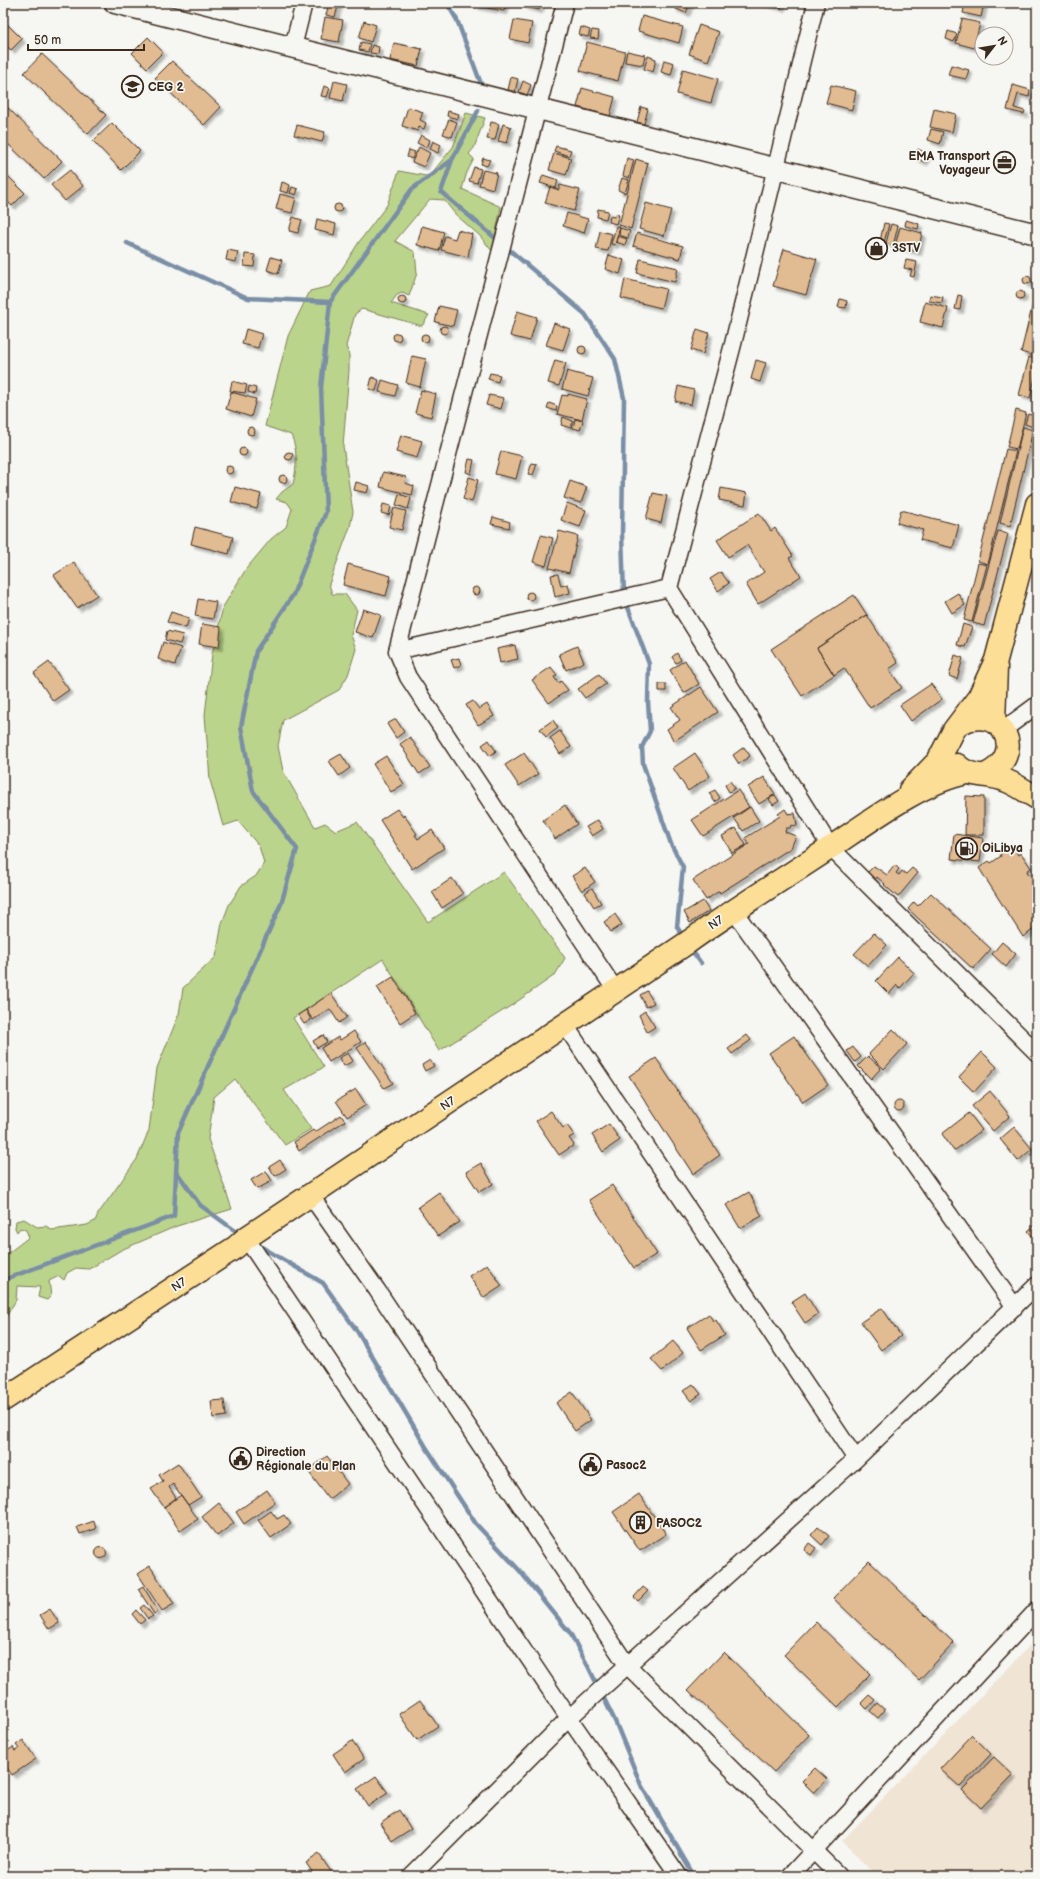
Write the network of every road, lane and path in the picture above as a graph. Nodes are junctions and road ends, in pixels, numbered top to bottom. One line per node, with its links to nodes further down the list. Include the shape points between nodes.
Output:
1 (115, 3): 5 (street)
2 (304, 3): 5 (street)
3 (565, 3): 6 (street)
4 (816, 3): 7 (street)
5 (293, 47): 6 (street)
6 (537, 109): 7 (street); 11 (street)
7 (776, 169): 8 (street); 10 (street)
8 (1037, 234)
9 (1037, 504): 12 (main road)
10 (669, 588): 11 (street); 22 (street)
11 (397, 651): 24 (street, via 408,677)
12 (996, 660): 14 (main road, via 979,697); 15 (main road)
13 (1037, 705): 15 (street)
14 (962, 722): 15 (main road, via 984,717); 16 (main road, via 954,730)
15 (999, 726): 17 (main road, via 1008,740)
16 (950, 741): 18 (main road, via 950,753 955,763 963,771); 21 (main road, via 928,773)
17 (1008, 751): 18 (main road, via 1004,762 996,770); 19 (main road, via 1018,770)
18 (977, 774): 20 (main road, via 1007,780); 21 (main road, via 946,778)
19 (1037, 795)
20 (1037, 798)
21 (892, 807): 22 (main road, N7)
22 (831, 848): 23 (main road, N7); 26 (street)
23 (734, 911): 24 (main road, N7); 30 (street)
24 (616, 990): 25 (main road, N7)
25 (565, 1025): 27 (main road, N7); 32 (street)
26 (1037, 1053)
27 (311, 1196): 28 (main road, N7); 34 (street, via 377,1290)
28 (246, 1238): 31 (main road, N7, via 229,1252); 35 (street)
29 (1037, 1285): 30 (street)
30 (1015, 1307): 32 (street)
31 (3, 1400)
32 (856, 1459): 34 (street)
33 (1037, 1610): 36 (street)
34 (627, 1665): 35 (street); 36 (street)
35 (570, 1718): 37 (street); 38 (street)
36 (813, 1851): 39 (street); 40 (street)
37 (411, 1876)
38 (679, 1876)
39 (790, 1876)
40 (839, 1876)

